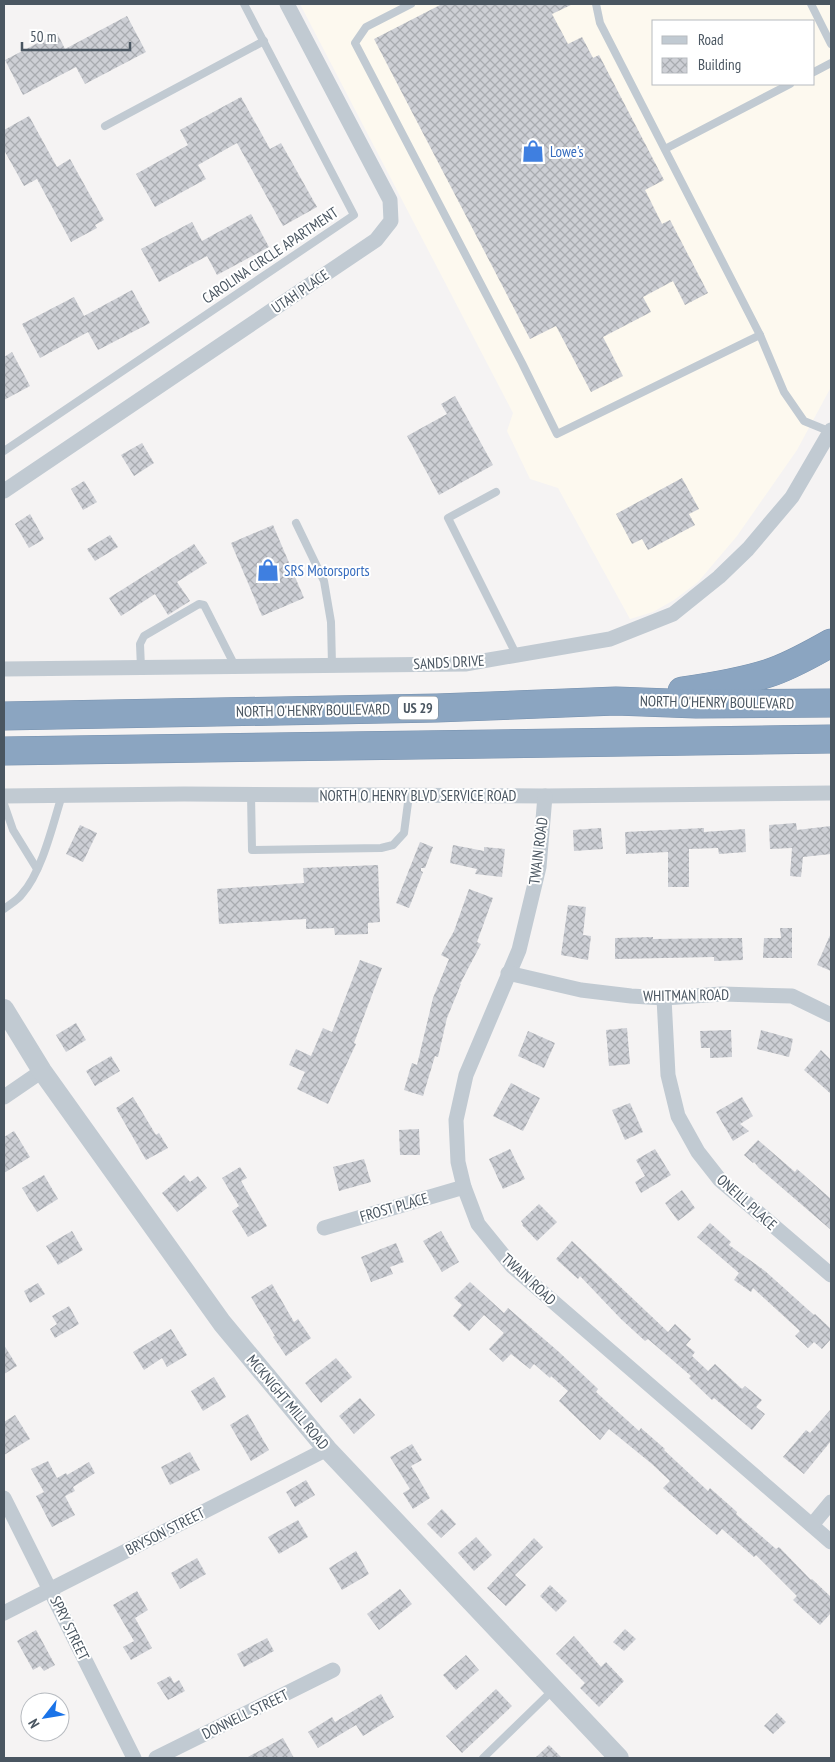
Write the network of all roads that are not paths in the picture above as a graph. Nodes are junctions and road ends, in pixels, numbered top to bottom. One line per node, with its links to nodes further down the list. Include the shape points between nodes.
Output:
1 (244, 4): 6 (lane, CAROLINA CIRCLE APARTMENT)
2 (288, 4): 16 (street, UTAH PLACE, via 390,200 391,221 376,240)
3 (411, 4): 13 (lane, via 366,27 355,43 558,434)
4 (596, 4): 12 (lane, via 600,22)
5 (811, 4): 7 (lane)
6 (264, 42): 11 (lane); 15 (lane, CAROLINA CIRCLE APARTMENT, via 354,215)
7 (831, 44)
8 (831, 63): 9 (lane)
9 (815, 71)
10 (788, 85): 12 (lane)
11 (105, 126)
12 (664, 149): 13 (lane)
13 (760, 335): 14 (lane, via 784,392 804,422)
14 (831, 431): 20 (street, SANDS DRIVE, via 792,497 748,549 673,614 610,638)
15 (4, 451)
16 (4, 491)
17 (496, 492): 20 (lane, via 448,518)
18 (296, 523): 21 (lane, via 324,581 331,622)
19 (831, 643): 25 (highway, via 768,674 705,688)
20 (517, 656): 21 (street, SANDS DRIVE, via 465,664)
21 (332, 665): 22 (street, SANDS DRIVE)
22 (235, 666): 23 (street, SANDS DRIVE); 23 (lane, via 204,606 199,604 144,636 140,644)
23 (140, 668): 24 (street, SANDS DRIVE)
24 (4, 669)
25 (616, 701): 26 (highway, NORTH O'HENRY BOULEVARD / US 29); 27 (highway, NORTH O'HENRY BOULEVARD / US 29)
26 (831, 703)
27 (4, 716)
28 (831, 739): 29 (highway)
29 (4, 751)
30 (831, 793): 35 (street, NORTH O HENRY BLVD SERVICE ROAD)
31 (251, 794): 32 (street, NORTH O HENRY BLVD SERVICE ROAD); 33 (street, NORTH O HENRY BLVD SERVICE ROAD); 33 (lane, via 252,850 381,848 393,845 404,833)
32 (62, 795): 34 (street, NORTH O HENRY BLVD SERVICE ROAD); 37 (lane)
33 (409, 795): 35 (street, NORTH O HENRY BLVD SERVICE ROAD)
34 (4, 796)
35 (545, 796): 39 (street, TWAIN ROAD, via 540,867 519,950)
36 (4, 804): 37 (lane, via 14,830)
37 (36, 869): 38 (lane, via 22,895)
38 (4, 909)
39 (508, 973): 40 (street, WHITMAN ROAD, via 581,990); 45 (street, TWAIN ROAD, via 466,1076 456,1120 458,1162)
40 (664, 998): 42 (street, WHITMAN ROAD, via 722,994 792,996); 47 (street, ONEILL PLACE, via 668,1075 678,1116 698,1152 720,1180)
41 (4, 1009): 43 (street, MCKNIGHT MILL ROAD)
42 (831, 1015)
43 (42, 1071): 44 (street); 48 (street, MCKNIGHT MILL ROAD, via 222,1323)
44 (4, 1097)
45 (464, 1187): 46 (street, FROST PLACE); 51 (street, TWAIN ROAD, via 478,1224 512,1266)
46 (324, 1228)
47 (831, 1274)
48 (326, 1449): 53 (street, BRYSON STREET); 56 (street, MCKNIGHT MILL ROAD)
49 (4, 1498): 53 (street, SPRY STREET)
50 (831, 1502): 51 (street)
51 (812, 1525): 52 (street, TWAIN ROAD)
52 (831, 1542)
53 (51, 1590): 54 (street, BRYSON STREET); 57 (street, SPRY STREET)
54 (4, 1613)
55 (333, 1670): 58 (street, DONNELL STREET)
56 (554, 1690): 59 (lane); 60 (street, MCKNIGHT MILL ROAD)
57 (134, 1758)
58 (156, 1758)
59 (483, 1758)
60 (619, 1758)

